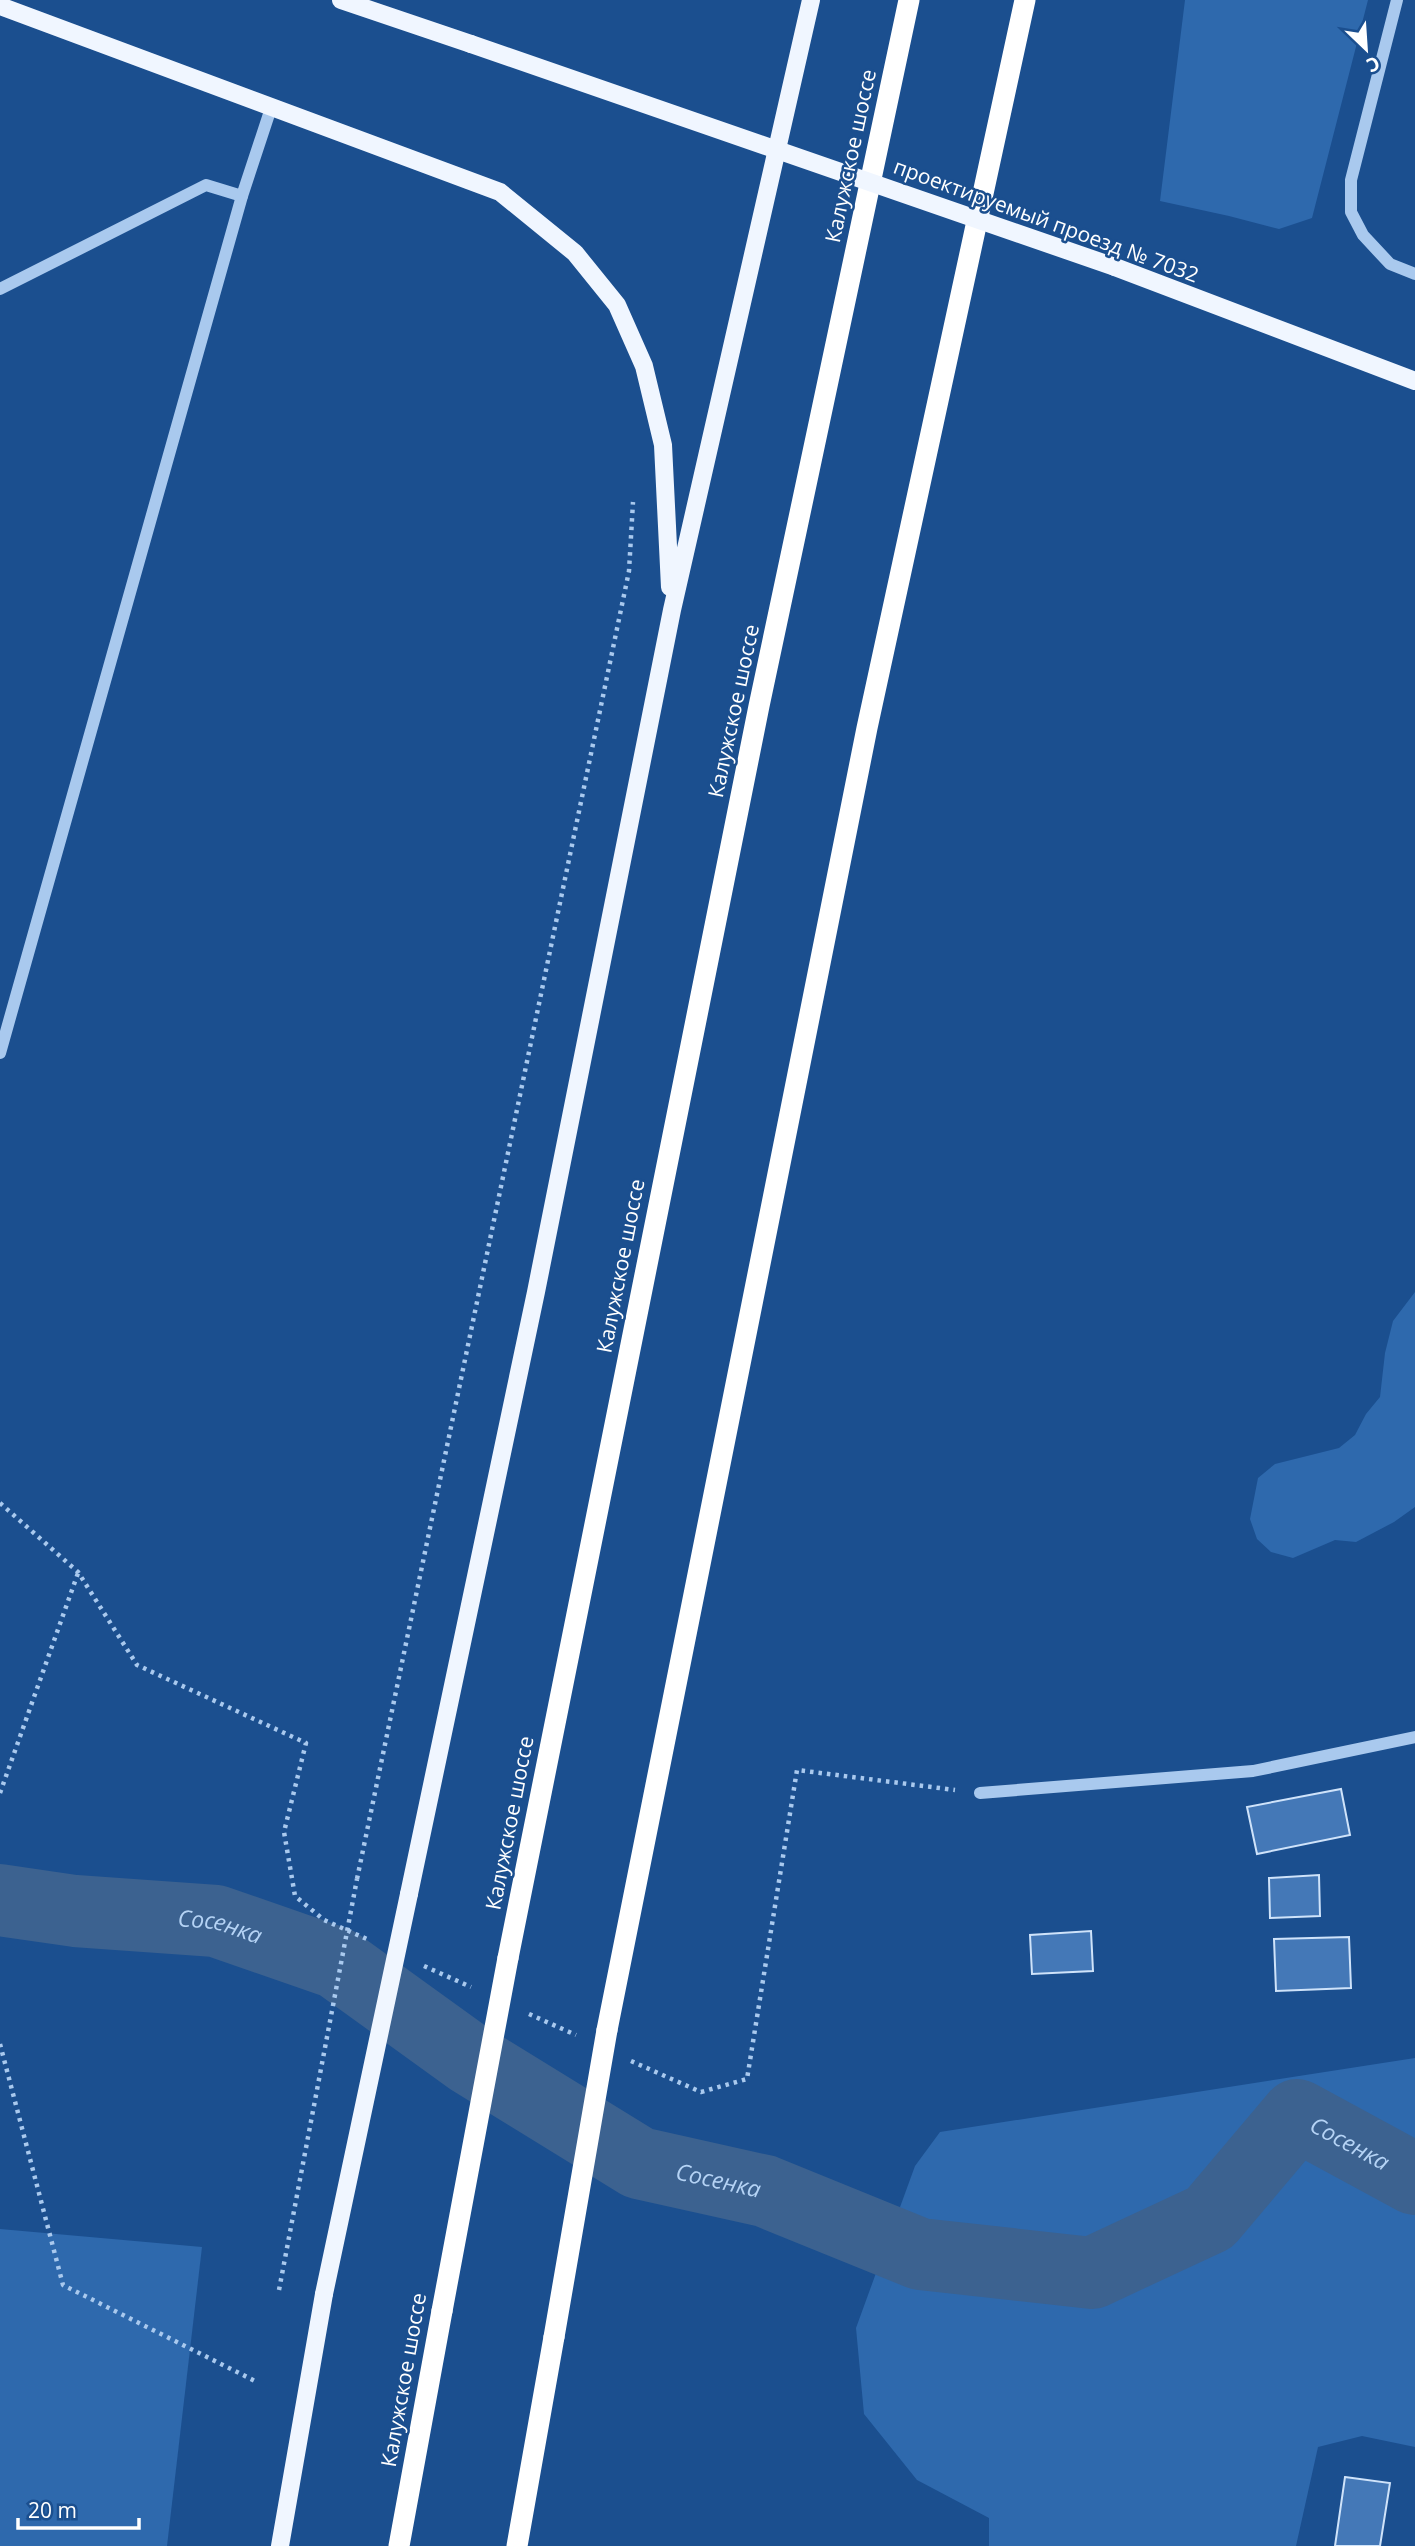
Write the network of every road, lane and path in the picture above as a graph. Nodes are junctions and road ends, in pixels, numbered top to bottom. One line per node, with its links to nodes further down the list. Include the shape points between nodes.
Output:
1 (341, 0): 11 (main road, проектируемый проезд № 7032, bridge, via 1115,267)
2 (811, 0): 13 (main road)
3 (909, 0): 30 (highway, Калужское шоссе, bridge, via 756,720 508,1958)
4 (1025, 0): 31 (highway, bridge, via 867,728 607,2030)
5 (1397, 0): 9 (street, via 1351,180 1351,212 1363,235 1390,264)
6 (0, 6): 7 (main road)
7 (271, 107): 8 (street); 13 (main road, via 500,192 575,253 617,305 644,366 663,445)
8 (242, 196): 10 (street, via 206,185); 14 (street)
9 (1415, 274)
10 (0, 289)
11 (1415, 381)
12 (634, 501): 27 (path, bridge, via 629,570 357,1879)
13 (672, 610): 29 (main road, bridge, via 536,1292 324,2294)
14 (0, 1053)
15 (0, 1503): 16 (path)
16 (78, 1572): 18 (path); 20 (path, via 137,1665 306,1743 284,1832 295,1896 324,1920)
17 (1415, 1737): 19 (street, via 1253,1771)
18 (0, 1793)
19 (980, 1793): 26 (path, via 797,1770 747,2079 701,2092)
20 (374, 1943)
21 (412, 1960): 22 (path)
22 (475, 1989)
23 (525, 2012): 24 (path)
24 (588, 2041)
25 (0, 2044): 28 (path, via 63,2285)
26 (625, 2058)
27 (279, 2290)
28 (257, 2382)
29 (280, 2546)
30 (398, 2546)
31 (517, 2546)

